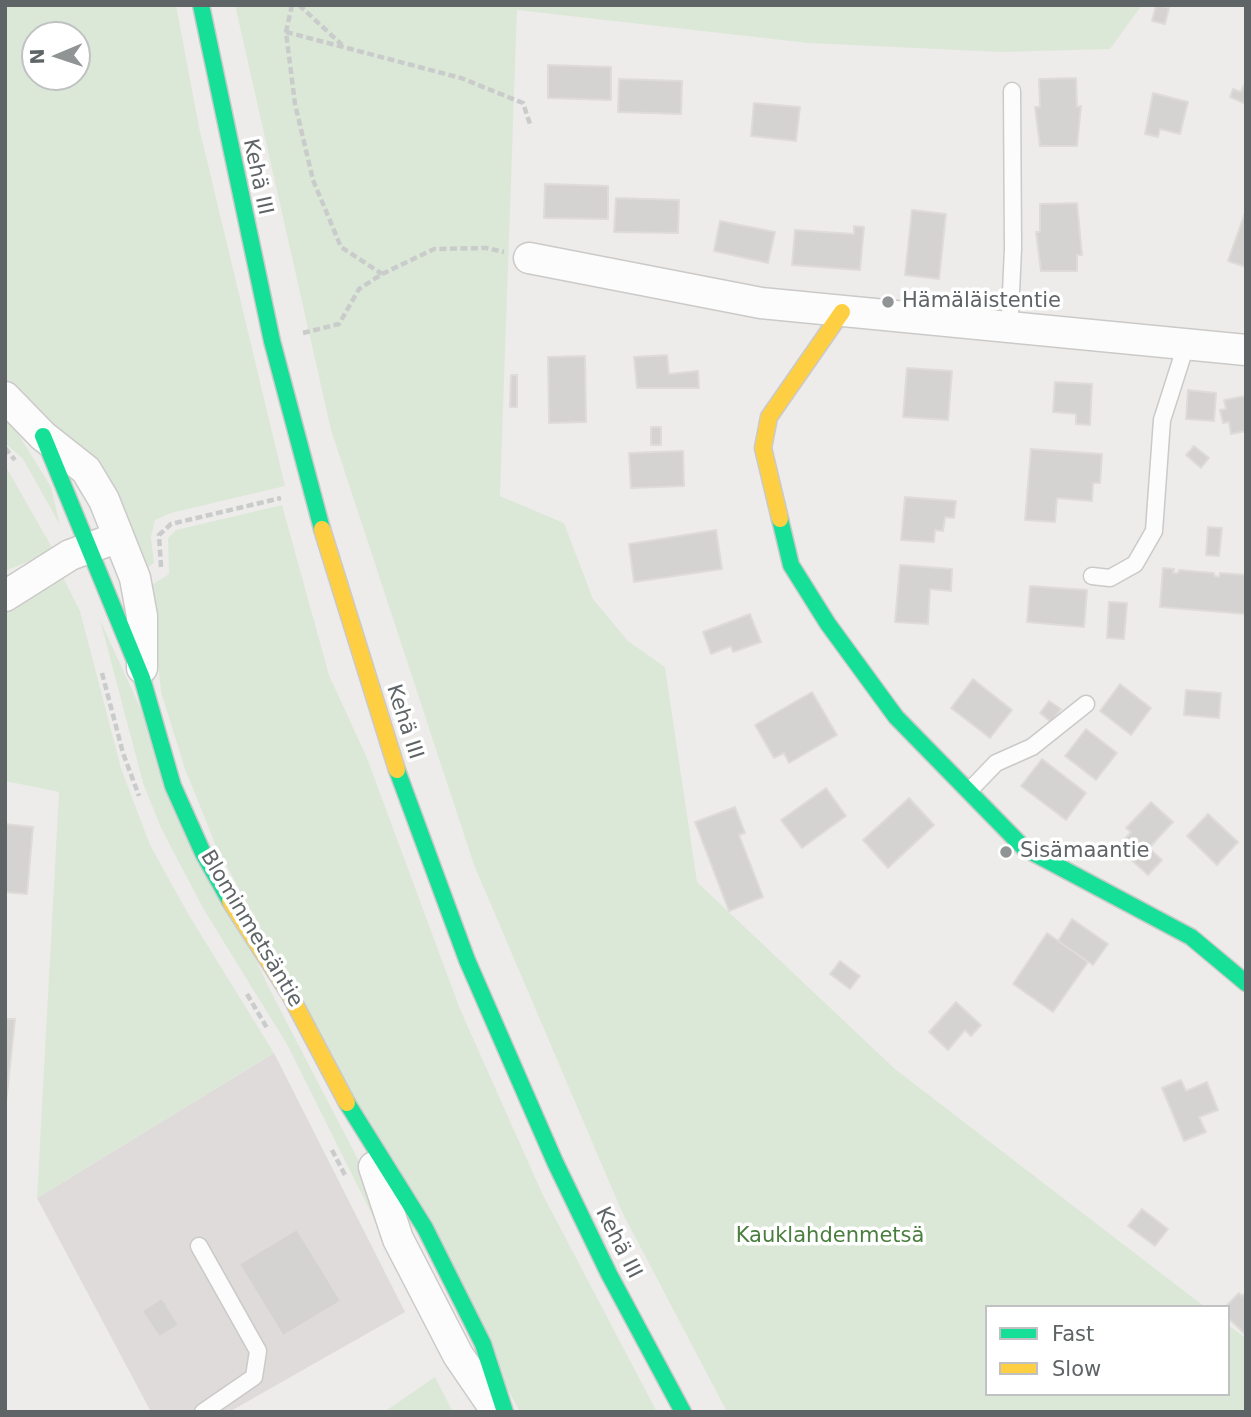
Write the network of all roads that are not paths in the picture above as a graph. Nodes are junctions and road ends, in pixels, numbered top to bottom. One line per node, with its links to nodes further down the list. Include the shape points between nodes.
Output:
1 (201, 5): 23 (main road, Kehä III, via 272,341 310,491 393,760 467,960 555,1162)
2 (1012, 91): 5 (lane, via 1013,248)
3 (529, 258): 4 (street, via 761,303)
4 (842, 312): 5 (street); 16 (main road, via 769,417 763,448 791,565 896,717)
5 (1006, 327): 6 (street)
6 (1186, 345): 7 (street); 12 (lane, via 1162,420 1154,531 1135,564 1110,578)
7 (1246, 350)
8 (5, 397): 9 (street, Blominmetsäntie)
9 (43, 436): 10 (street, Blominmetsäntie, via 86,470); 11 (main road, Blominmetsäntie)
10 (121, 536): 11 (street); 14 (street, Blominmetsäntie, via 142,615)
11 (90, 548): 13 (street, via 70,555); 14 (main road, Blominmetsäntie)
12 (1092, 576)
13 (5, 596)
14 (142, 678): 18 (main road, Blominmetsäntie, via 173,786 204,853 302,1015)
15 (1086, 704): 16 (lane, via 1032,747 996,763)
16 (967, 792): 17 (main road, via 1024,848 1191,937)
17 (1246, 983)
18 (363, 1133): 21 (street, Blominmetsäntie, via 398,1239 458,1356); 22 (main road, Blominmetsäntie, via 425,1228 483,1344)
19 (199, 1246): 20 (lane, via 258,1351 254,1377)
20 (203, 1412)
21 (497, 1412)
22 (505, 1412)
23 (683, 1412)

